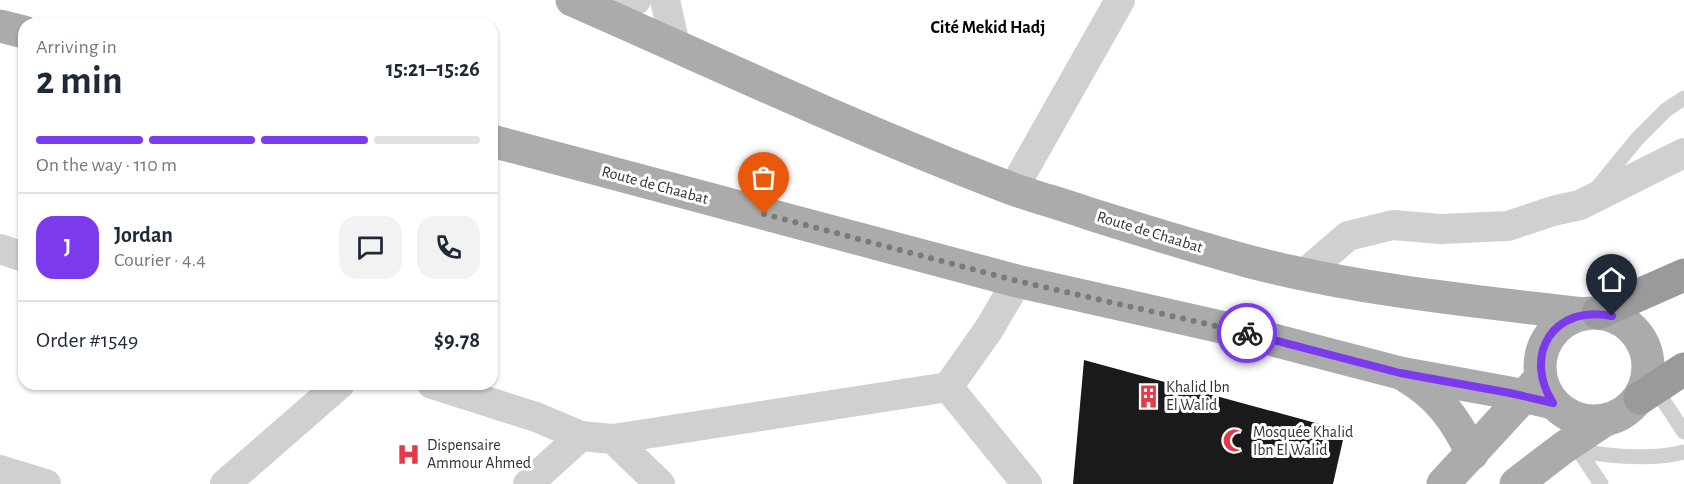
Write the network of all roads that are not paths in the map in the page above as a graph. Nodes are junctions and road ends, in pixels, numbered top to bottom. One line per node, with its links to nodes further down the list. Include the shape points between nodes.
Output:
1 (572, 0): 5 (main road, Route de Chaabat)
2 (636, 0): 5 (street)
3 (664, 0): 8 (street)
4 (1120, 0): 12 (street)
5 (608, 15): 8 (main road, Route de Chaabat)
6 (0, 26): 7 (main road)
7 (18, 30)
8 (675, 45): 12 (main road, Route de Chaabat)
9 (1684, 98): 13 (lane, via 1636,140)
10 (498, 143): 18 (main road, Route de Chaabat)
11 (1684, 153): 13 (street)
12 (1013, 189): 16 (main road, Route de Chaabat, via 1161,237)
13 (1580, 205): 16 (street, via 1508,226 1440,229 1393,225 1348,236)
14 (0, 249): 15 (street)
15 (18, 255)
16 (1304, 274): 19 (main road, Route de Chaabat, via 1501,305)
17 (1684, 275): 19 (highway)
18 (1017, 281): 21 (main road, Route de Chaabat, via 1239,331); 22 (street)
19 (1591, 313): 25 (main road, via 1570,318 1549,336 1540,363); 26 (main road, via 1625,322 1643,343 1648,357)
20 (1684, 369): 26 (highway)
21 (1400, 373): 25 (main road, Route de Chaabat); 33 (main road, via 1436,398 1457,424)
22 (948, 387): 30 (street); 39 (street)
23 (333, 390): 36 (street)
24 (451, 390): 29 (street)
25 (1540, 392): 27 (main road, via 1577,418); 33 (main road)
26 (1647, 393): 27 (main road, via 1618,416); 28 (lane)
27 (1605, 420): 31 (main road)
28 (1684, 432)
29 (581, 436): 30 (street); 37 (street)
30 (613, 439): 38 (street)
31 (1571, 449): 32 (lane, via 1616,455); 41 (main road); 42 (lane)
32 (1684, 453)
33 (1472, 454): 40 (main road)
34 (0, 470): 35 (street)
35 (46, 484)
36 (225, 484)
37 (528, 484)
38 (660, 484)
39 (1027, 484)
40 (1443, 484)
41 (1516, 484)
42 (1601, 484)

